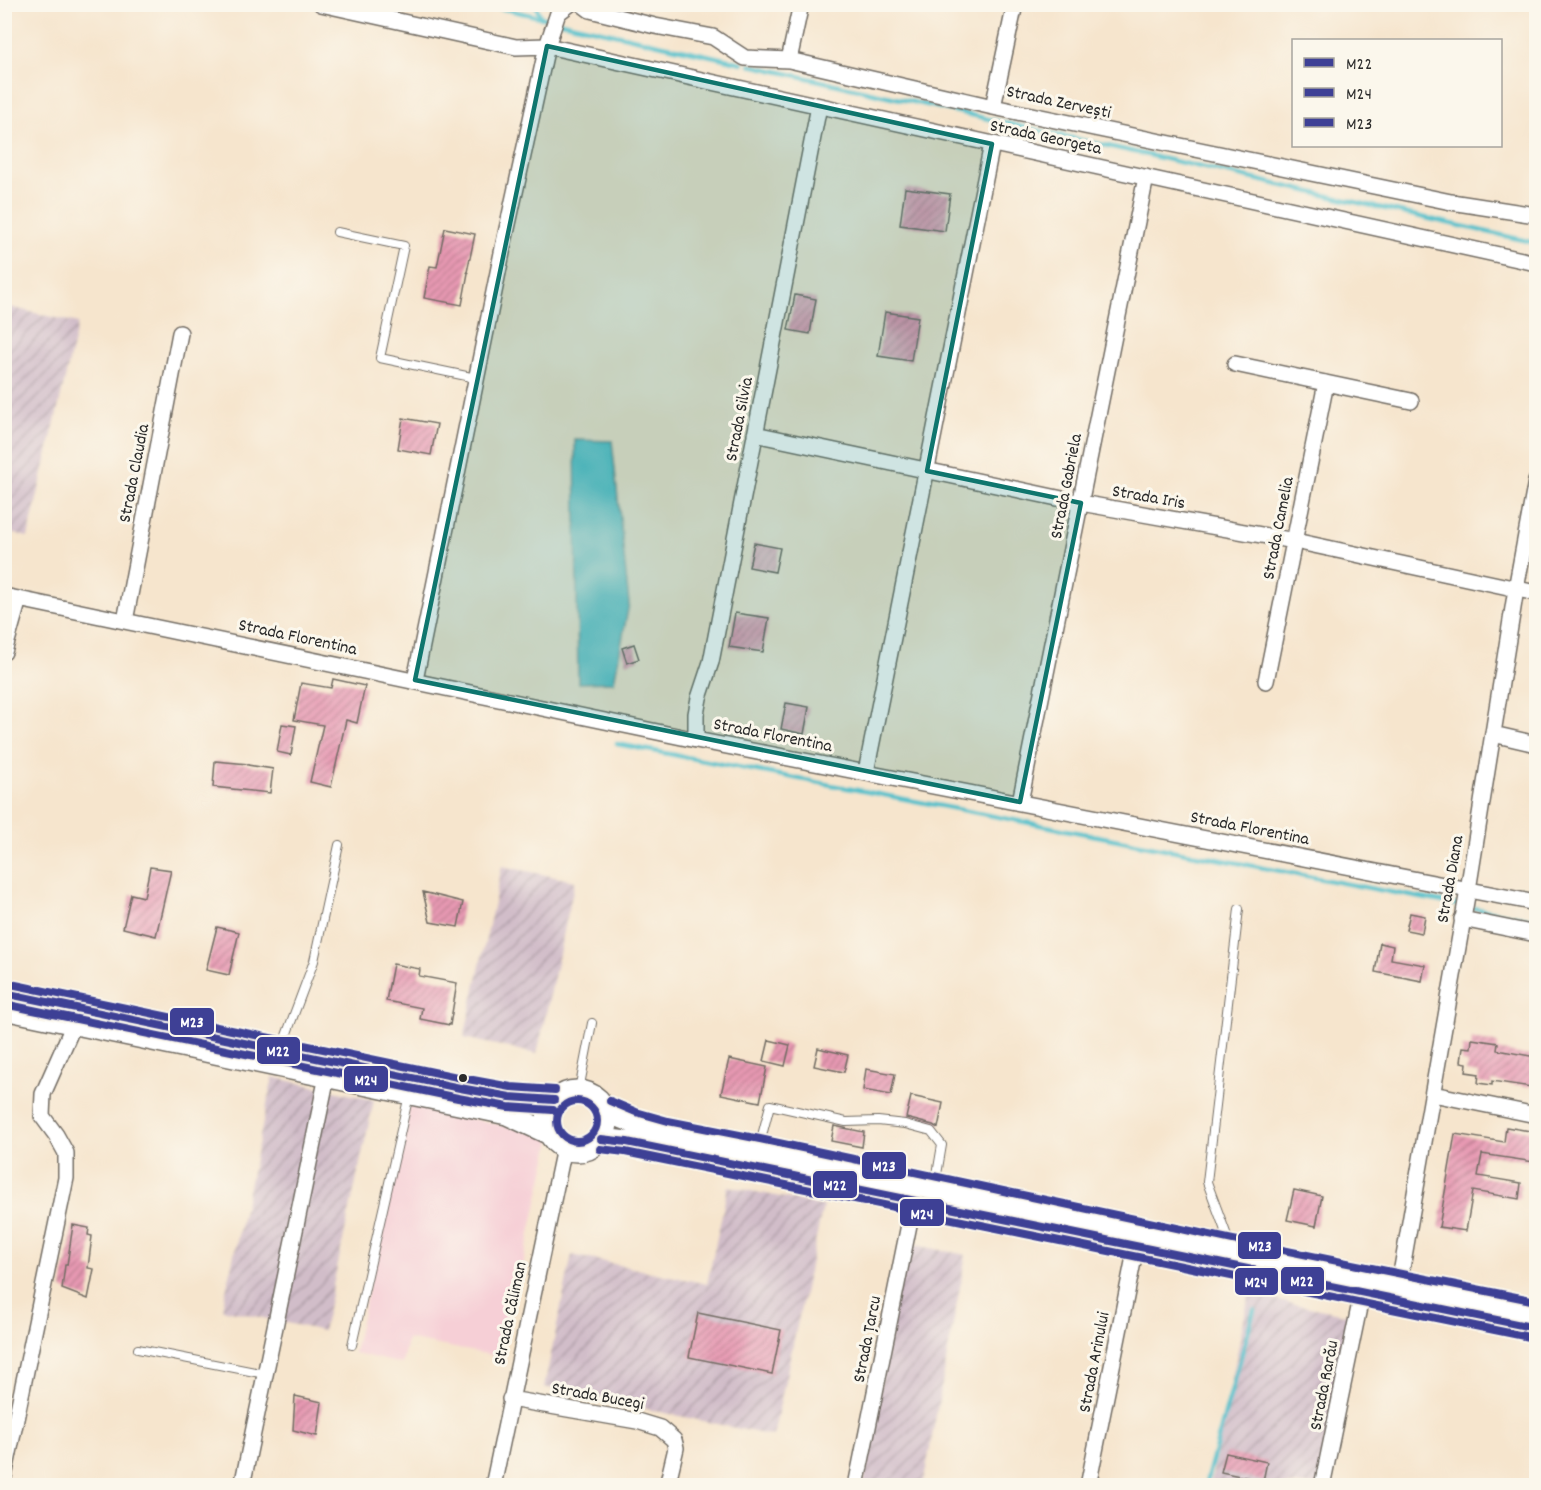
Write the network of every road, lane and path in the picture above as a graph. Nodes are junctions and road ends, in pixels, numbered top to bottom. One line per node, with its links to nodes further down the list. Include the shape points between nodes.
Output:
1 (321, 4): 6 (street, Strada Georgeta, via 516,47)
2 (582, 4): 7 (street, Strada Zervești, via 590,10 713,37 744,58)
3 (801, 4): 7 (street)
4 (1015, 4): 9 (street)
5 (564, 9): 6 (street)
6 (547, 46): 8 (street, Strada Georgeta); 17 (street)
7 (789, 60): 9 (street, Strada Zervești)
8 (819, 106): 10 (street, Strada Georgeta); 20 (street, Strada Silvia)
9 (993, 107): 12 (street, Strada Zervești, via 1451,202)
10 (992, 144): 11 (street, Strada Georgeta); 21 (street)
11 (1146, 177): 14 (street, Strada Georgeta); 23 (street, Strada Gabriela)
12 (1536, 214)
13 (337, 232): 17 (lane, via 404,246 380,358)
14 (1536, 263)
15 (180, 333): 28 (street, Strada Claudia)
16 (1235, 364): 18 (street)
17 (476, 378): 30 (street)
18 (1326, 383): 19 (street); 24 (street, Strada Camelia)
19 (1411, 401)
20 (755, 434): 21 (street, Strada Iris); 33 (street, Strada Silvia, via 711,662 699,698)
21 (927, 471): 23 (street, Strada Iris); 35 (street)
22 (1536, 481): 25 (street, Strada Diana)
23 (1081, 503): 24 (street, Strada Iris); 36 (street, Strada Gabriela)
24 (1294, 541): 25 (street, Strada Iris); 31 (street, Strada Camelia)
25 (1516, 589): 26 (street, Strada Iris); 32 (street, Strada Diana)
26 (1536, 593)
27 (12, 597): 28 (street, Strada Florentina); 29 (street)
28 (125, 621): 30 (street, Strada Florentina)
29 (4, 652)
30 (415, 680): 33 (street, Strada Florentina)
31 (1266, 681)
32 (1493, 734): 34 (street); 38 (street, Strada Diana)
33 (696, 740): 35 (street, Strada Florentina)
34 (1536, 744)
35 (866, 772): 36 (street, Strada Florentina)
36 (1020, 802): 38 (street, Strada Florentina)
37 (339, 845): 47 (lane, via 314,961)
38 (1467, 893): 39 (street, Strada Florentina); 41 (street, Strada Diana)
39 (1536, 903)
40 (1239, 909): 61 (lane, via 1207,1182)
41 (1463, 915): 42 (street); 51 (street, Strada Diana)
42 (1536, 934)
43 (4, 993): 47 (main road)
44 (4, 1010): 46 (main road)
45 (592, 1023): 49 (lane)
46 (74, 1024): 48 (main road); 70 (street, via 43,1094 42,1116 66,1153 66,1178)
47 (281, 1051): 52 (main road, via 500,1095)
48 (327, 1076): 50 (main road); 68 (street)
49 (579, 1090): 52 (main road); 53 (main road, via 595,1096)
50 (409, 1094): 56 (main road, via 507,1114); 66 (lane)
51 (1433, 1094): 54 (street); 62 (street, Strada Diana)
52 (554, 1100): 56 (main road, via 547,1113 547,1128)
53 (606, 1111): 55 (main road, via 607,1126); 57 (main road, via 666,1131)
54 (1536, 1115)
55 (601, 1140): 56 (main road, via 588,1149 572,1151); 59 (main road)
56 (557, 1141): 69 (street, Strada Căliman)
57 (758, 1149): 58 (main road); 58 (lane, via 770,1105 846,1122 905,1124 931,1131 942,1145)
58 (935, 1188): 61 (main road)
59 (914, 1200): 60 (main road); 74 (street, Strada Țarcu)
60 (1136, 1247): 63 (main road); 75 (street, Strada Arinului)
61 (1231, 1250): 62 (main road)
62 (1399, 1285): 64 (main road)
63 (1362, 1293): 65 (main road); 76 (street, Strada Rarău)
64 (1536, 1312)
65 (1536, 1328)
66 (352, 1345)
67 (138, 1349): 68 (lane)
68 (265, 1374): 71 (street)
69 (510, 1399): 72 (street, Strada Căliman); 73 (street, Strada Bucegi, via 637,1420 660,1428 674,1440 676,1448)
70 (4, 1477)
71 (242, 1485)
72 (493, 1485)
73 (667, 1485)
74 (856, 1485)
75 (1088, 1485)
76 (1322, 1485)

